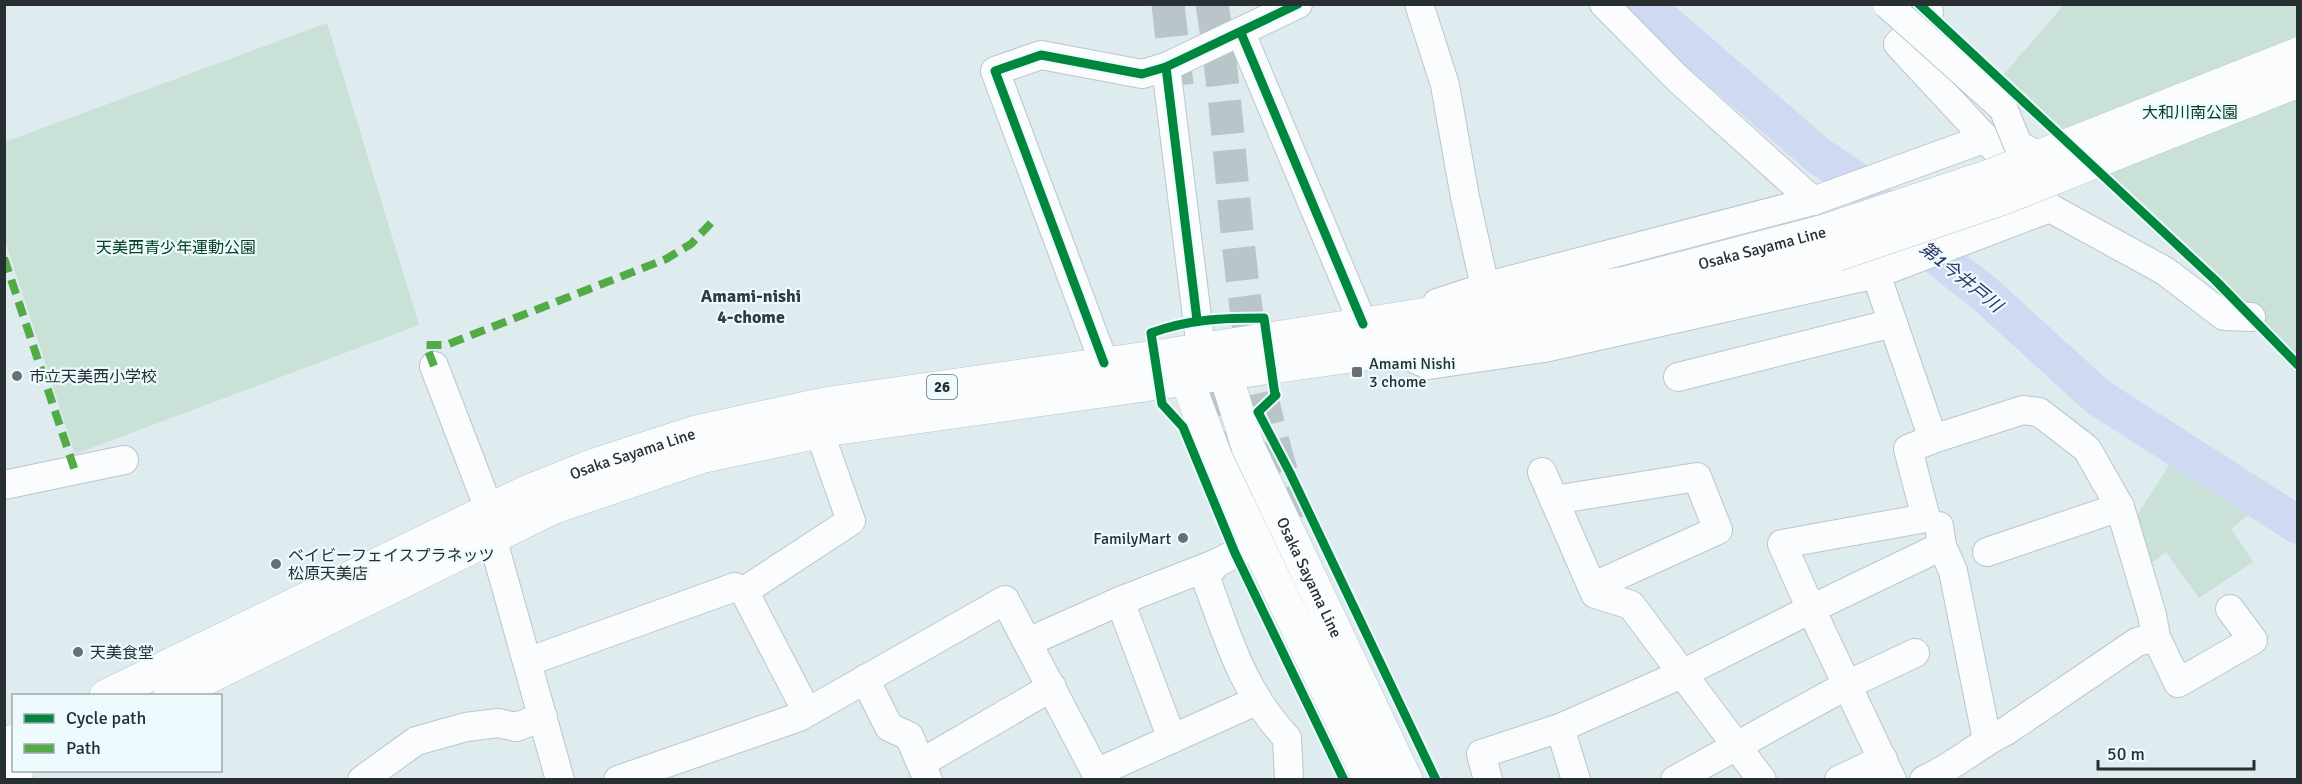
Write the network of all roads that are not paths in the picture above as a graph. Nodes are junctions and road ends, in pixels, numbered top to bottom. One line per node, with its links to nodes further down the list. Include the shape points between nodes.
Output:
1 (1298, 4): 6 (street)
2 (1419, 4): 16 (street, via 1445,85)
3 (1604, 4): 12 (street, via 1677,78)
4 (1887, 4): 11 (street, bridge, via 2003,108 2018,145)
5 (1929, 14): 10 (street, via 1899,44)
6 (1241, 33): 8 (street); 19 (street)
7 (2298, 54): 11 (main road, Osaka Sayama Line / 26, bridge)
8 (1166, 67): 20 (street); 21 (street, via 1142,74 1041,55 995,70)
9 (2298, 81): 14 (main road, Osaka Sayama Line / 26, bridge, via 2001,199)
10 (1986, 138): 12 (street); 13 (street)
11 (2041, 157): 14 (main road, Osaka Sayama Line / 26, bridge)
12 (1813, 201): 16 (street)
13 (2050, 208): 15 (street); 17 (street, via 2165,271 2224,316)
14 (1830, 243): 19 (main road, Osaka Sayama Line / 26)
15 (1876, 274): 18 (street); 19 (street, via 1544,348 1429,365)
16 (1485, 287): 19 (street)
17 (2251, 317)
18 (1893, 323): 24 (street); 27 (street)
19 (1382, 331): 20 (main road, Osaka Sayama Line / 26); 23 (main road, Osaka Sayama Line / 26)
20 (1201, 349): 21 (main road, Osaka Sayama Line / 26); 23 (main road, Osaka Sayama Line); 25 (main road)
21 (1104, 363): 34 (main road, Osaka Sayama Line / 26, via 824,404 696,432 589,467)
22 (434, 366): 34 (street)
23 (1225, 372): 25 (main road, Osaka Sayama Line / 26); 70 (main road, Osaka Sayama Line, via 1248,447)
24 (1677, 377)
25 (1187, 380): 26 (main road, Osaka Sayama Line / 26); 35 (main road, Osaka Sayama Line, via 1216,459)
26 (819, 431): 34 (main road, Osaka Sayama Line / 26, via 704,456 552,508); 40 (street, via 851,521)
27 (1934, 439): 32 (street, via 2023,410 2039,412 2086,449); 33 (street, via 1908,449)
28 (124, 460): 30 (street)
29 (1542, 472): 31 (street)
30 (4, 485)
31 (1554, 500): 39 (street); 39 (street, via 1696,477 1719,530)
32 (2120, 507): 37 (street); 44 (street)
33 (1926, 518): 36 (street, via 1939,526); 42 (street, via 1782,544)
34 (490, 523): 47 (street); 52 (main road, Osaka Sayama Line / 26); 53 (main road, Osaka Sayama Line / 26)
35 (1256, 543): 38 (street); 69 (main road, Osaka Sayama Line)
36 (1942, 546): 42 (street); 59 (street, via 1953,571)
37 (1987, 552)
38 (1217, 563): 41 (street); 54 (street, via 1205,576)
39 (1592, 587): 48 (street, via 1595,594 1631,605)
40 (744, 591): 47 (street, via 735,587); 55 (street)
41 (1120, 601): 45 (street); 58 (street)
42 (1811, 609): 48 (street); 50 (street)
43 (2230, 609): 44 (street, via 2253,640 2178,683)
44 (2156, 637): 59 (street, via 2137,642)
45 (1028, 642): 49 (street, via 1005,600); 51 (street)
46 (1915, 653): 50 (street)
47 (527, 662): 56 (street)
48 (1684, 673): 57 (street); 60 (street)
49 (865, 679): 55 (street); 62 (street, via 889,727 909,736)
50 (1847, 685): 60 (street); 61 (street)
51 (1052, 687): 62 (street); 64 (street, via 1096,773)
52 (110, 694)
53 (174, 694)
54 (1256, 701): 58 (street); 68 (street, via 1287,738)
55 (807, 712): 67 (street)
56 (543, 717): 65 (street, via 516,727 498,723 424,738); 66 (street)
57 (1560, 728): 71 (street, via 1481,754); 72 (street)
58 (1172, 739): 64 (street)
59 (1987, 740): 63 (street)
60 (1736, 744): 73 (street); 74 (street)
61 (1887, 769): 75 (street)
62 (925, 771)
63 (1956, 773): 76 (street)
64 (1105, 774)
65 (362, 780)
66 (560, 780)
67 (618, 780)
68 (1289, 780)
69 (1370, 780)
70 (1406, 780)
71 (1488, 780)
72 (1576, 780)
73 (1675, 780)
74 (1762, 780)
75 (1839, 780)
76 (1924, 780)

